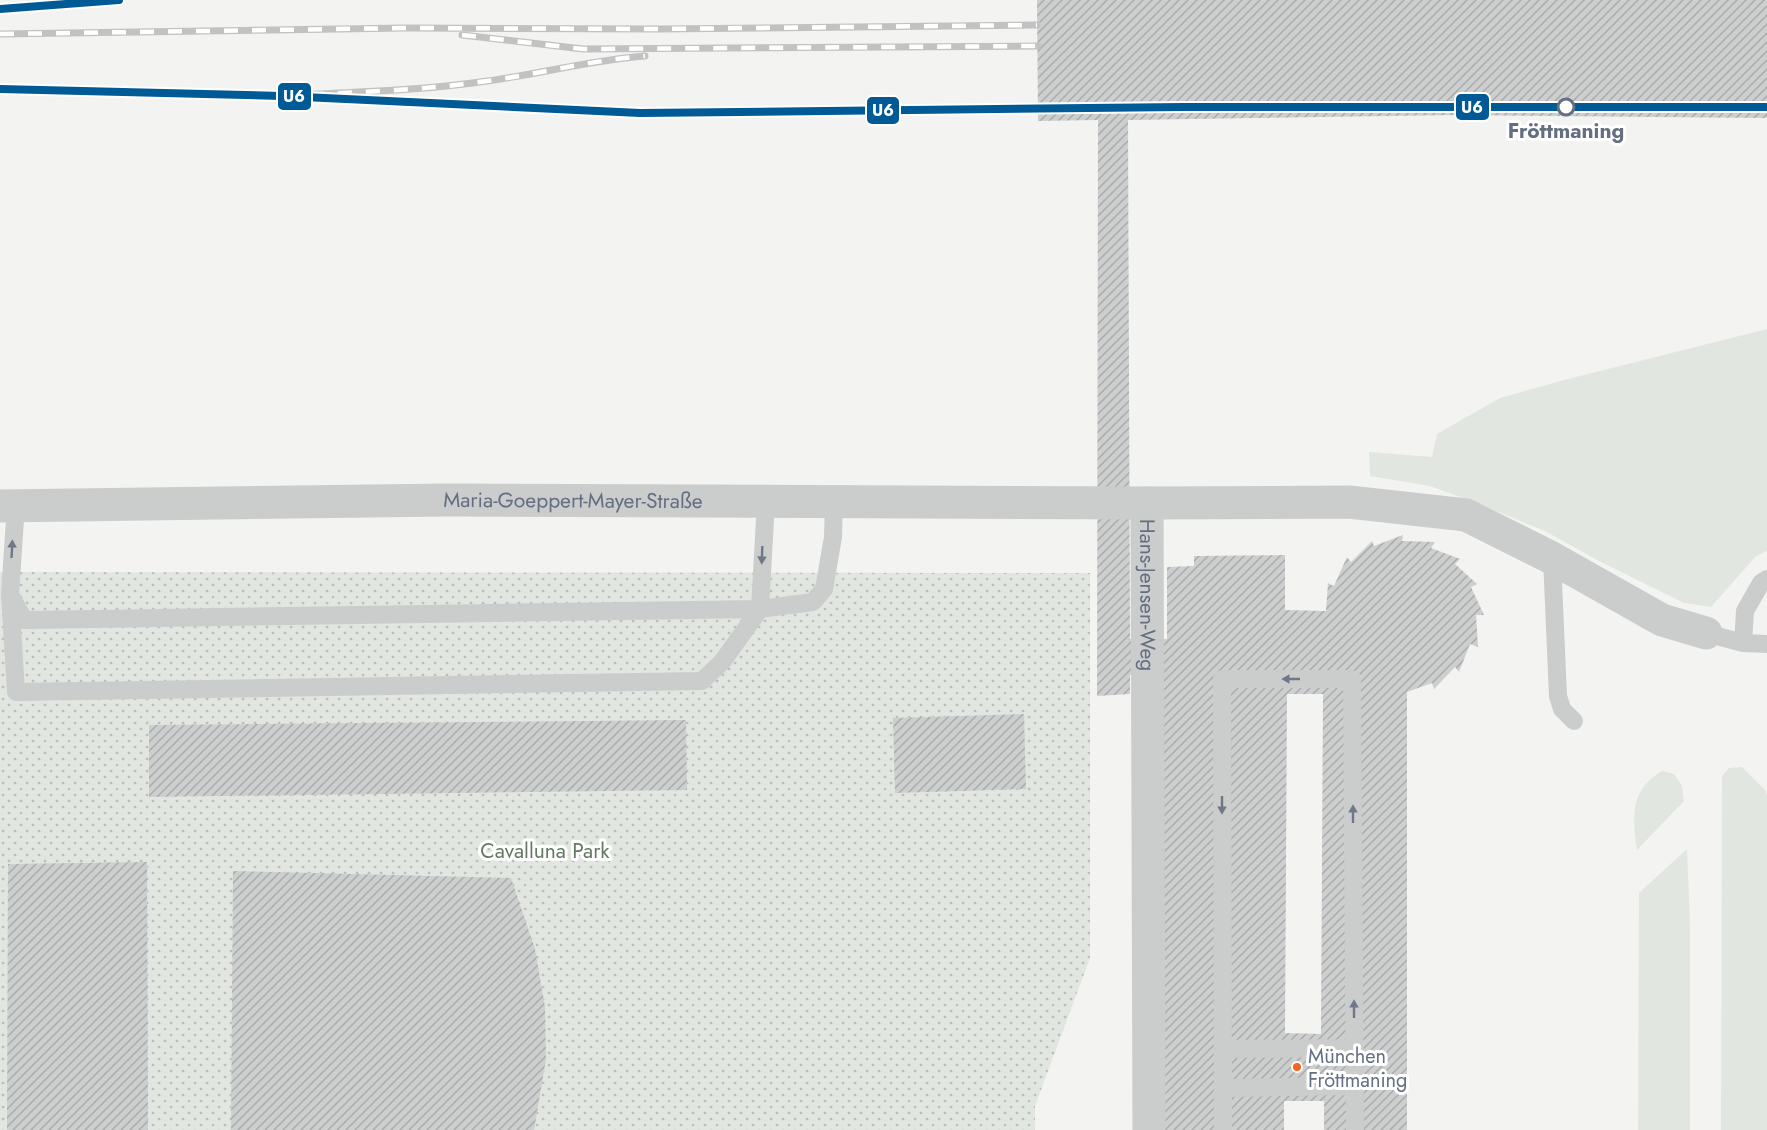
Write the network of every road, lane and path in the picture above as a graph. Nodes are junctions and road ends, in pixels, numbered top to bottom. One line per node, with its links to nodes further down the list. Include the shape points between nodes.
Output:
1 (766, 501): 2 (street, Maria-Goeppert-Mayer-Straße); 4 (street, Maria-Goeppert-Mayer-Straße, via 447,500); 8 (lane, one-way to 8)
2 (834, 502): 3 (street, Maria-Goeppert-Mayer-Straße); 8 (lane, via 833,537 824,589 813,602)
3 (1147, 503): 5 (street, Hans-Jensen-Weg, via 1350,502 1466,515); 17 (street, Hans-Jensen-Weg)
4 (8, 506): 7 (lane, one-way to 4)
5 (1552, 558): 9 (street, Hans-Jensen-Weg, via 1662,620); 12 (lane, via 1558,696 1562,710)
6 (1767, 579): 10 (lane, via 1745,611)
7 (10, 594): 8 (lane, via 24,620); 8 (lane, via 16,692 702,681 722,662)
8 (760, 609)
9 (1706, 633): 10 (lane)
10 (1743, 643): 11 (lane)
11 (1767, 644)
12 (1574, 721)
13 (1354, 1048): 14 (lane); 14 (lane, one-way to 14, via 1352,679 1221,679); 15 (lane)
14 (1222, 1049): 16 (lane)
15 (1355, 1086): 16 (lane); 19 (lane)
16 (1222, 1088): 18 (lane)
17 (1149, 1130)
18 (1223, 1130)
19 (1354, 1130)

